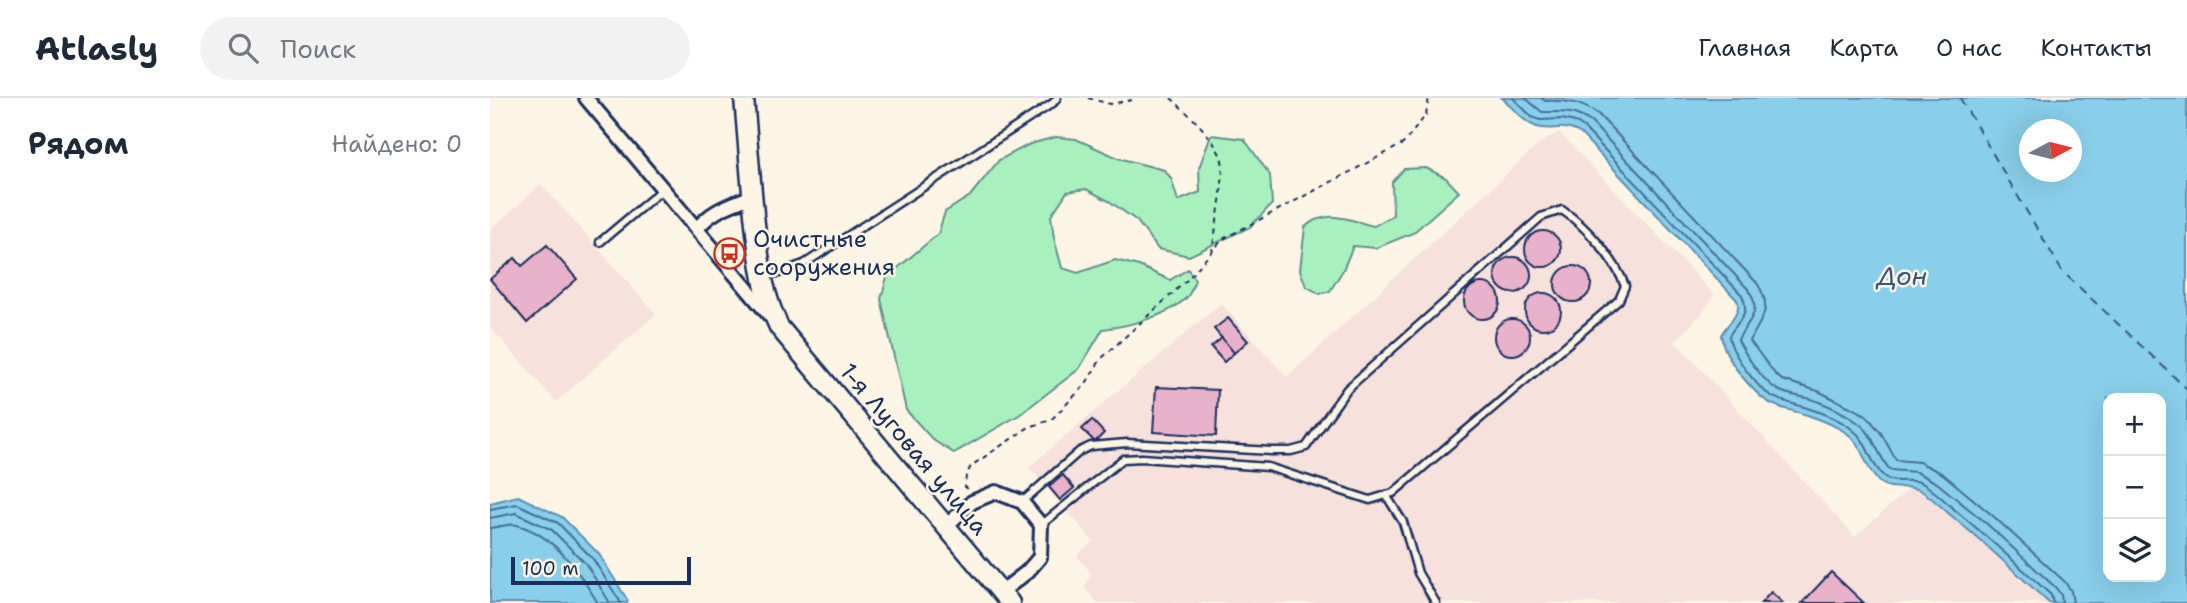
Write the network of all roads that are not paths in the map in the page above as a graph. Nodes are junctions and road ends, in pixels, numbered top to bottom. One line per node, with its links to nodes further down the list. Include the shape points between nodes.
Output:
1 (586, 98): 4 (street, 1-я Луговая улица)
2 (744, 98): 5 (main road, 1-я Луговая улица)
3 (1057, 98): 8 (lane, via 804,264)
4 (663, 189): 6 (street, 1-я Луговая улица); 7 (lane)
5 (752, 197): 6 (street, via 715,212); 8 (main road, 1-я Луговая улица)
6 (697, 229): 9 (street, 1-я Луговая улица)
7 (600, 242)
8 (762, 274): 9 (main road, 1-я Луговая улица)
9 (779, 327): 13 (main road, 1-я Луговая улица)
10 (1386, 495): 11 (lane, via 1393,494 1619,300 1625,286 1619,270 1576,219 1562,210 1541,217 1347,389 1306,447 1272,451 1127,443 1091,446); 12 (lane, via 1370,500 1268,467 1123,459); 15 (lane, via 1403,522 1418,573)
11 (1022, 502): 12 (street); 13 (street, via 996,492 972,502)
12 (1041, 525): 14 (street, via 1040,557)
13 (946, 526): 14 (main road, 1-я Луговая улица)
14 (1006, 598)
15 (1436, 603)

